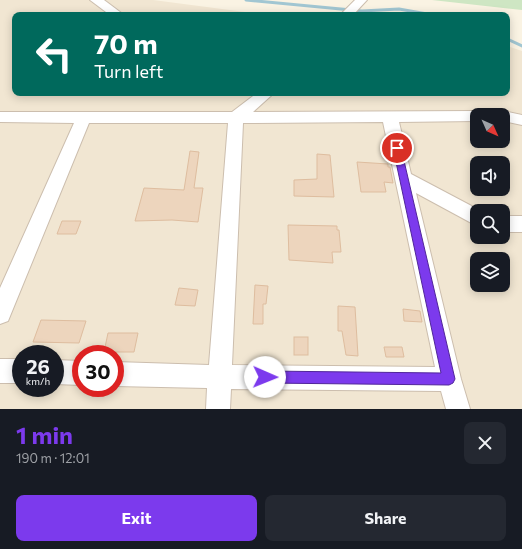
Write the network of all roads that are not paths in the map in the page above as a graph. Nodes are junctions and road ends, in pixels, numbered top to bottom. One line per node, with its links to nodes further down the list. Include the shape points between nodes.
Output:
1 (96, 0): 2 (street)
2 (114, 12)
3 (258, 96): 6 (street)
4 (470, 116): 7 (street)
5 (0, 117): 9 (street)
6 (236, 117): 7 (street); 9 (street); 19 (street)
7 (390, 117): 11 (street)
8 (510, 117): 10 (street)
9 (84, 118): 15 (street)
10 (522, 120)
11 (404, 178): 12 (street); 20 (street)
12 (470, 214)
13 (510, 224): 14 (street)
14 (522, 224)
15 (0, 313)
16 (0, 371): 17 (street)
17 (12, 371)
18 (124, 374): 19 (street)
19 (220, 377): 20 (street); 21 (street)
20 (449, 379): 22 (street)
21 (218, 409)
22 (458, 409)

